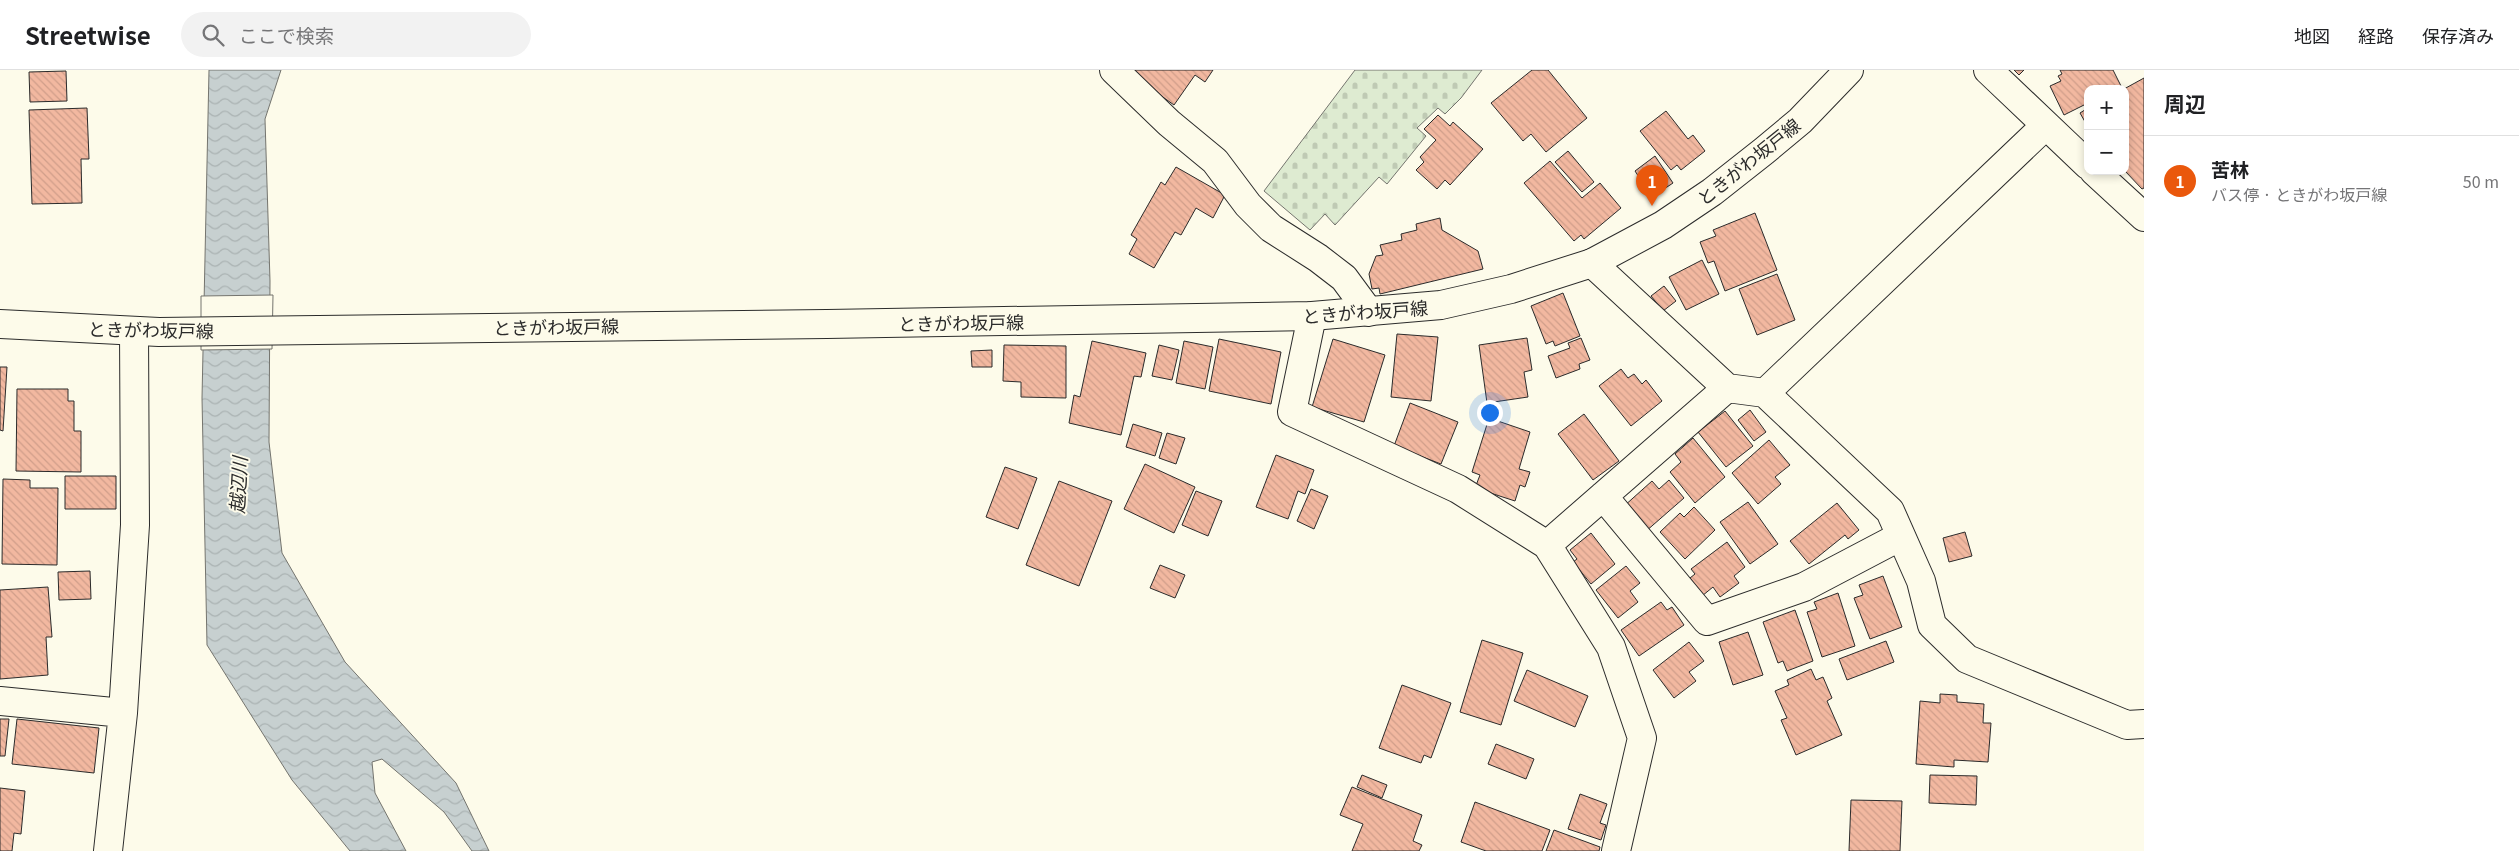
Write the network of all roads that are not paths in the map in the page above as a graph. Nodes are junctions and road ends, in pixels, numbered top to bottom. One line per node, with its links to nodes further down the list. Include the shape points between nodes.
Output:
1 (1114, 70): 9 (street, via 1215,161 1270,228 1344,278)
2 (1849, 70): 8 (street, ときがわ坂戸線, via 1800,121 1712,192 1663,225)
3 (1988, 70): 4 (street)
4 (2045, 126): 5 (street); 14 (street)
5 (2084, 162)
6 (2098, 175): 7 (street)
7 (2144, 217)
8 (1592, 263): 9 (street, ときがわ坂戸線, via 1511,289 1441,305); 13 (street)
9 (1369, 312): 10 (street, ときがわ坂戸線)
10 (1312, 316): 12 (street, ときがわ坂戸線); 17 (street, via 1292,412 1458,489)
11 (0, 324): 12 (street, ときがわ坂戸線)
12 (147, 331): 19 (street)
13 (1727, 388): 14 (street); 15 (street)
14 (1765, 393): 16 (street, via 1890,511)
15 (1604, 496): 16 (street, via 1707,621 1804,587); 17 (street)
16 (1901, 536): 20 (street, via 1921,581 1932,625 1967,659 2127,725)
17 (1547, 545): 22 (street, via 1611,647 1642,738)
18 (0, 701): 19 (street)
19 (123, 714): 21 (street)
20 (2144, 724)
21 (108, 851)
22 (1616, 851)

